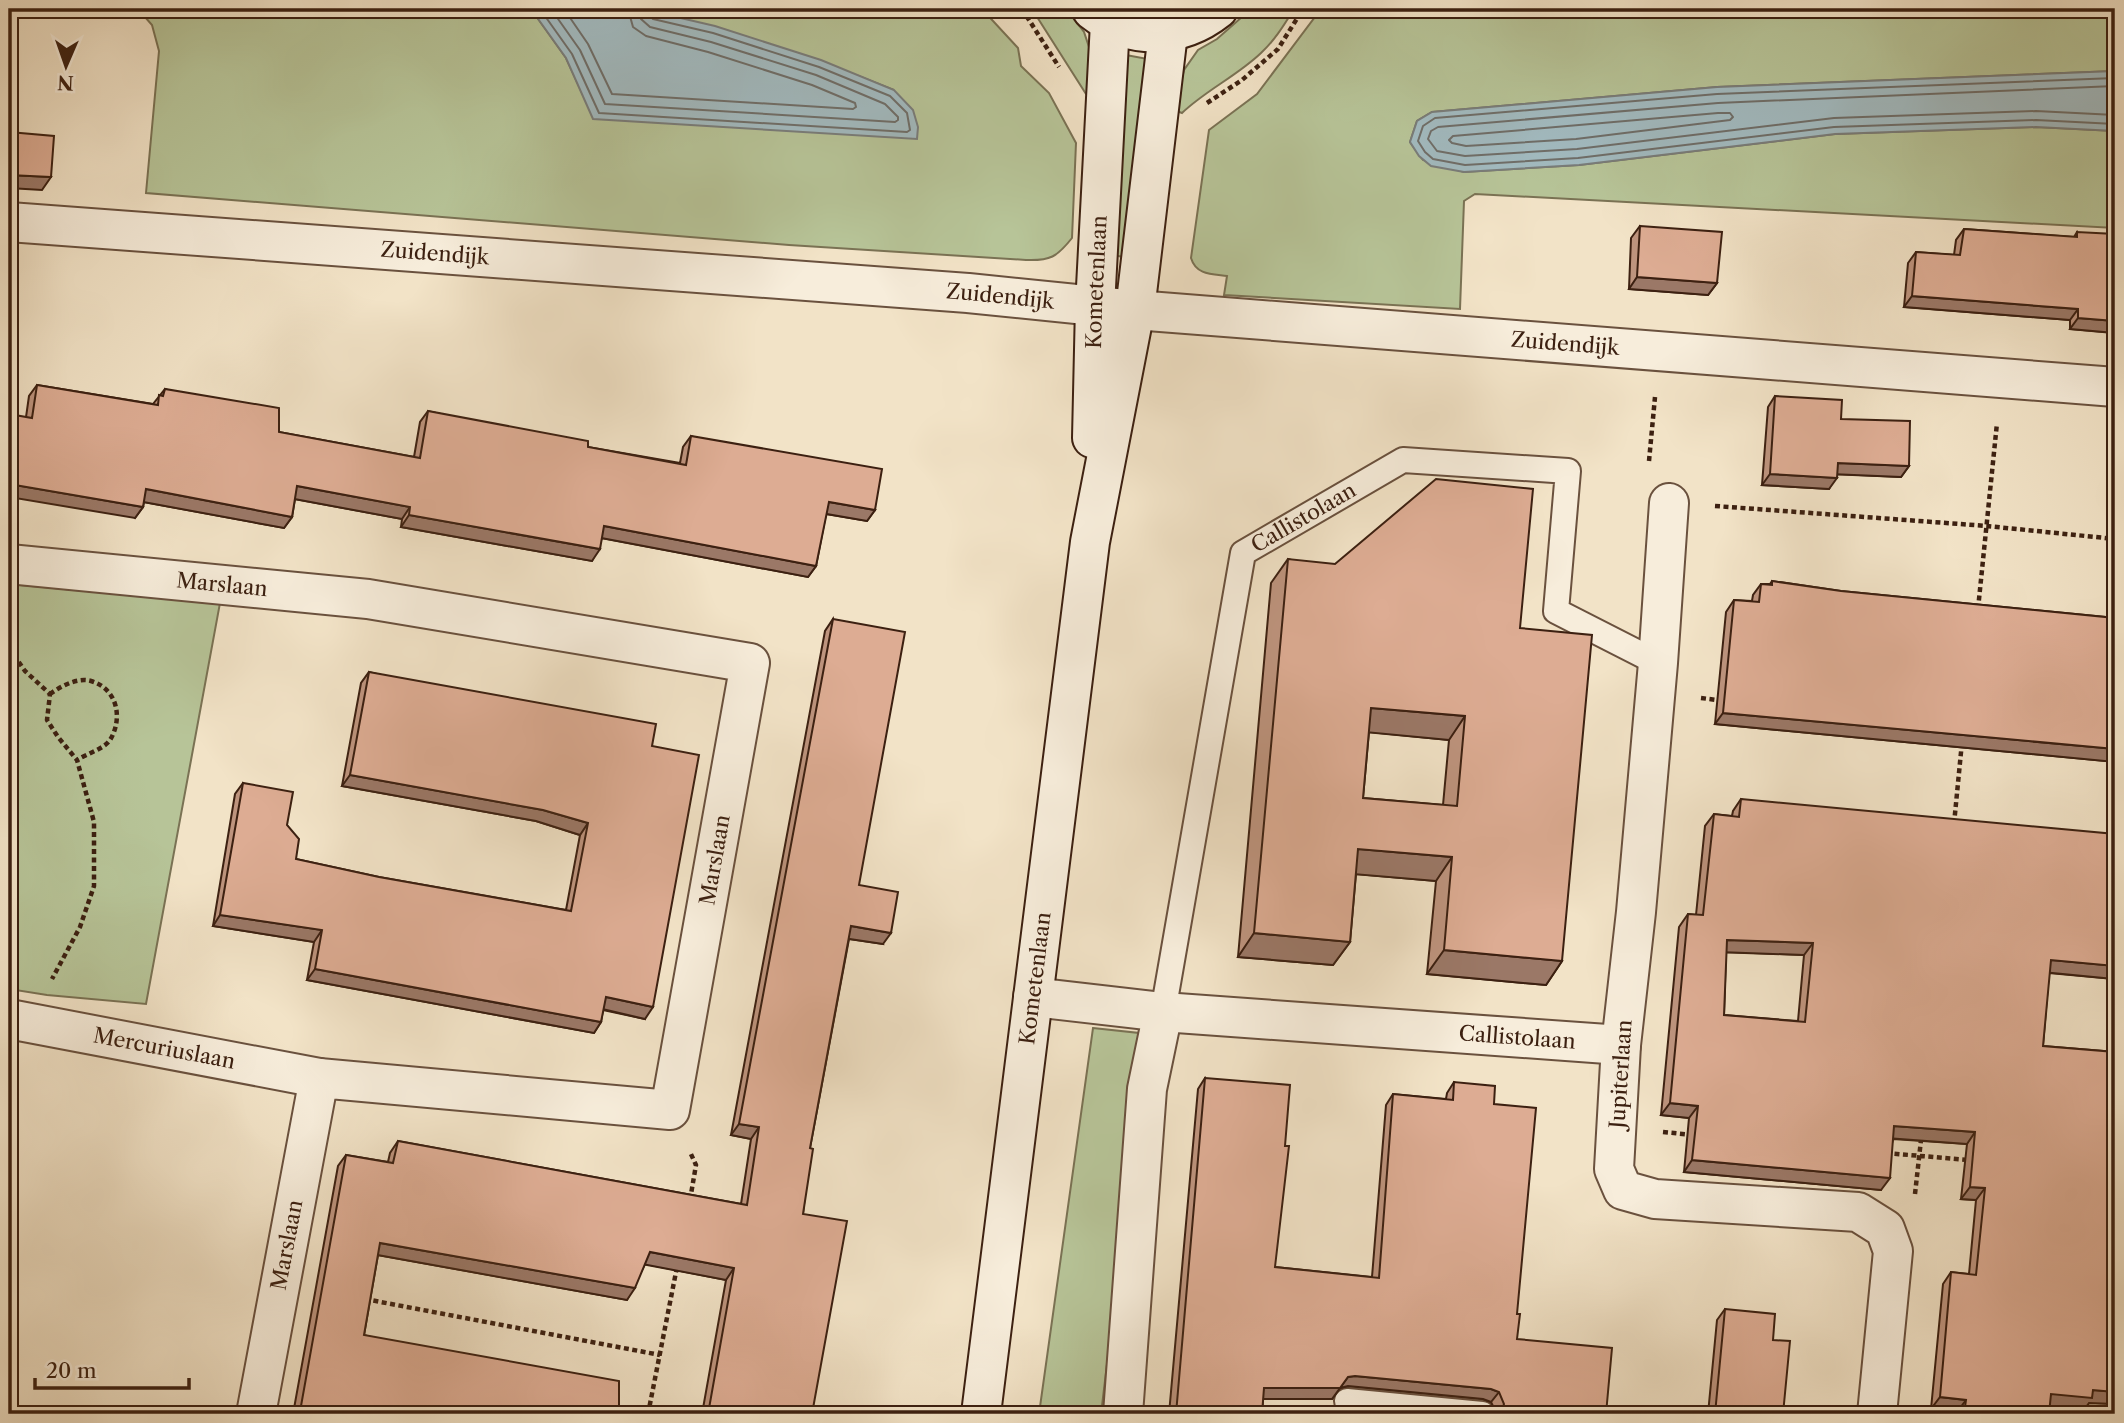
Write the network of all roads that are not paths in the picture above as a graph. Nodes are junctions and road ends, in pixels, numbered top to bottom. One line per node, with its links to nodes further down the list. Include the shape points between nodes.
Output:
1 (1218, 9): 3 (street)
2 (1100, 16): 3 (street, via 1129,30); 5 (street, Kometenlaan)
3 (1168, 33): 6 (street, Kometenlaan)
4 (9, 222): 5 (street, Zuidendijk)
5 (1095, 306): 6 (street, Zuidendijk); 9 (street, Kometenlaan)
6 (1135, 310): 7 (street, Zuidendijk); 9 (street, Kometenlaan)
7 (2115, 387)
8 (1669, 503): 11 (street, Jupiterlaan)
9 (1090, 542): 12 (street, Kometenlaan)
10 (9, 564): 16 (street, Marslaan, via 368,599 750,663 670,1110)
11 (1658, 663): 13 (lane, Callistolaan, via 1556,611 1568,471 1403,460 1243,553); 15 (street, Jupiterlaan)
12 (1033, 997): 13 (street, Callistolaan); 19 (street, Kometenlaan)
13 (1163, 1012): 15 (street, Callistolaan); 20 (street, Callistolaan, via 1147,1090)
14 (20, 1022): 16 (street, Mercuriuslaan)
15 (1621, 1045): 22 (street, Jupiterlaan, via 1615,1169 1623,1190 1655,1199 1858,1212 1885,1229 1893,1251)
16 (319, 1078): 18 (street, Marslaan)
17 (1347, 1401): 21 (lane)
18 (256, 1414)
19 (981, 1414)
20 (1123, 1414)
21 (1482, 1414)
22 (1877, 1414)

